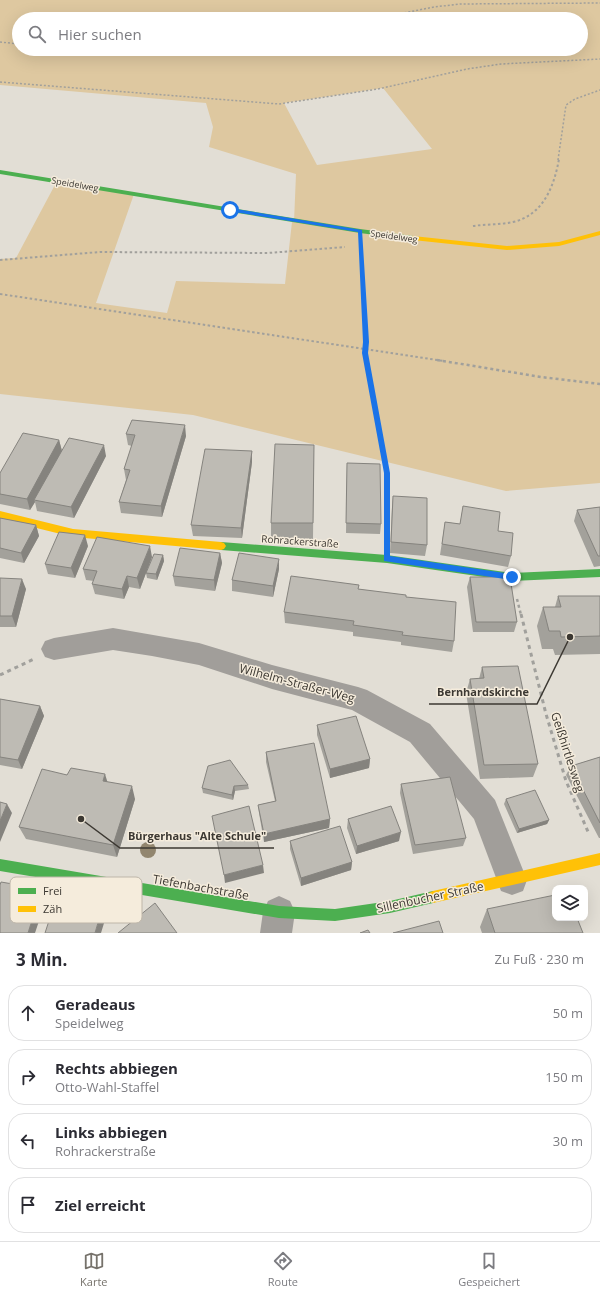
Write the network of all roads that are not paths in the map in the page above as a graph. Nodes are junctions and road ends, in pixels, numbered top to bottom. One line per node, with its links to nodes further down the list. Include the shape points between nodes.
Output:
1 (0, 172): 2 (street, Speidelweg, via 426,240 507,248 559,244)
2 (600, 233)
3 (0, 515): 4 (street, Rohrackerstraße, via 73,533 387,559 512,577)
4 (600, 573)
5 (54, 649): 9 (street, Wilhelm-Straßer-Weg, via 113,639 152,645 199,654 272,677 358,699 420,733 485,810)
6 (600, 859): 9 (street, Sillenbucher Straße)
7 (0, 865): 8 (street, Tiefenbachstraße)
8 (58, 877)
9 (512, 880): 11 (street, Sillenbucher Straße, via 390,907)
10 (142, 895): 11 (street, Tiefenbachstraße)
11 (278, 923)

